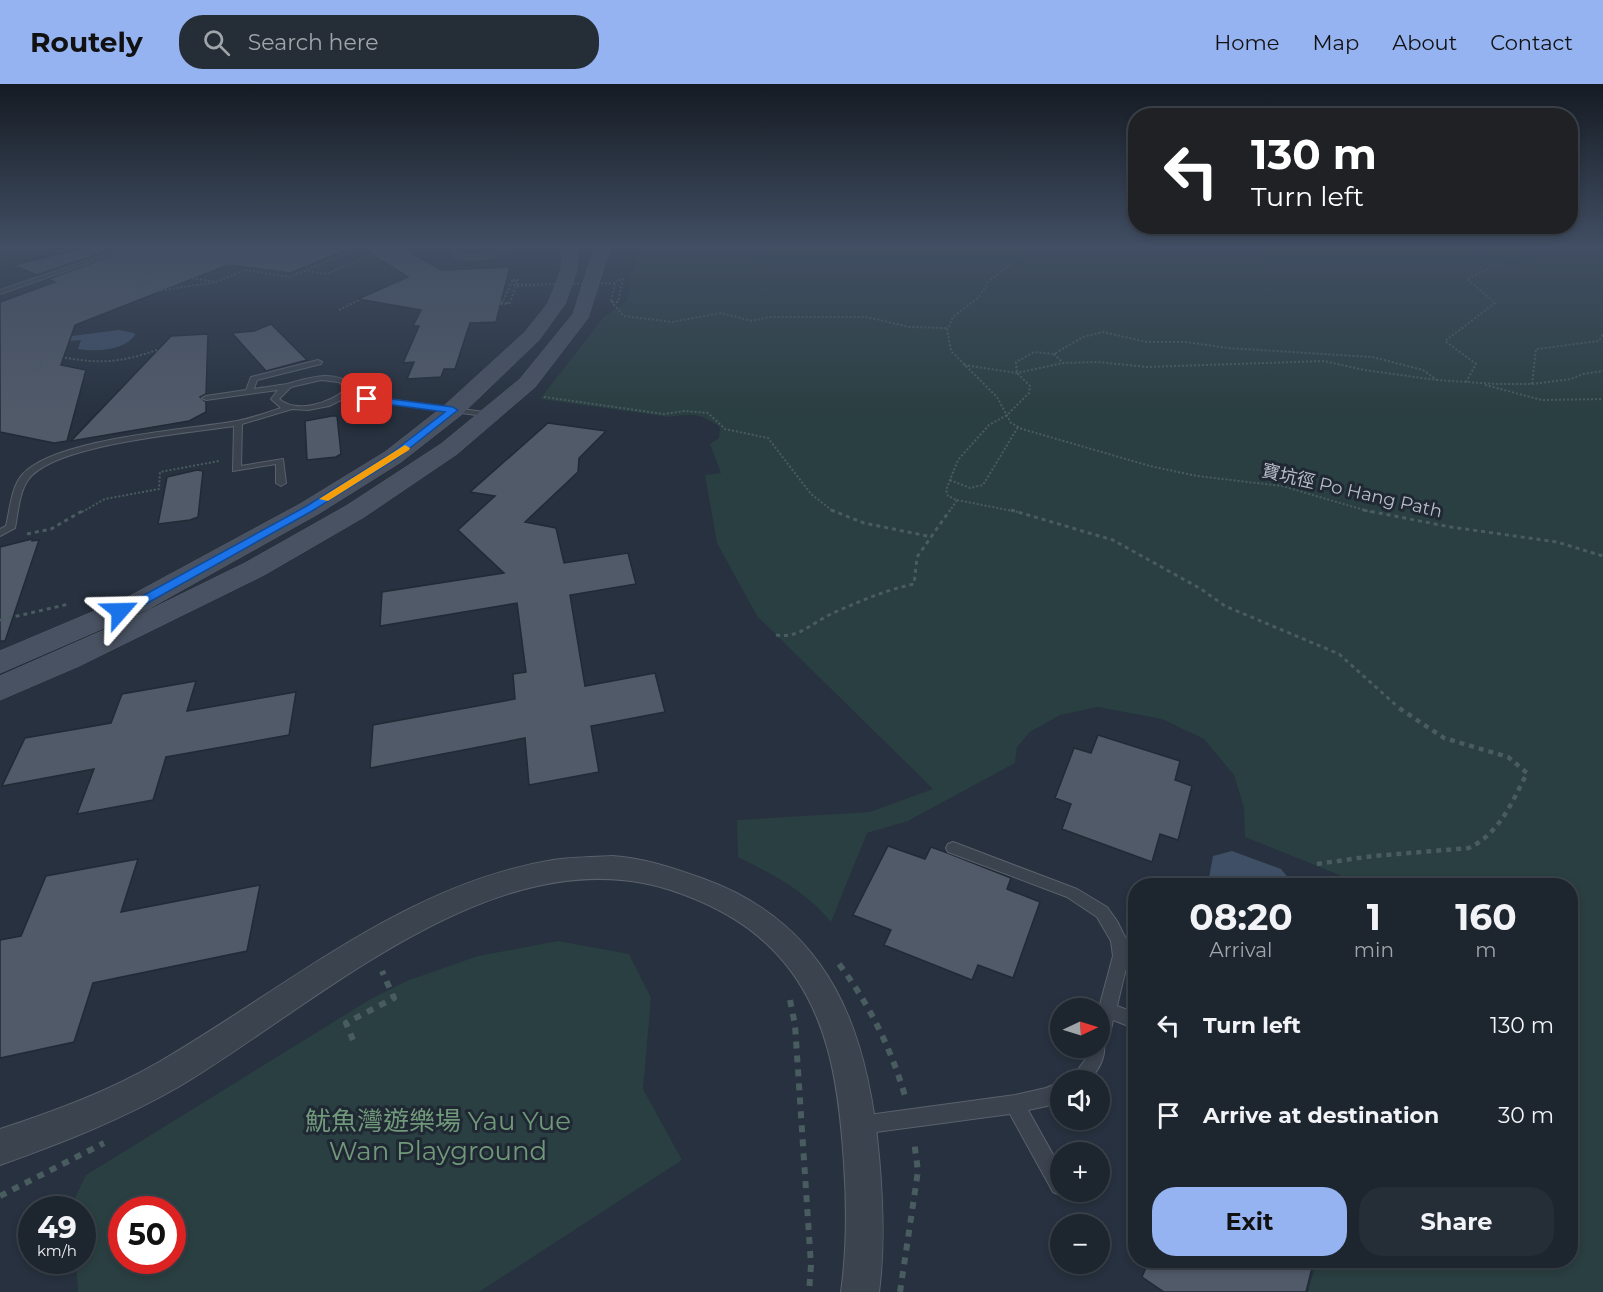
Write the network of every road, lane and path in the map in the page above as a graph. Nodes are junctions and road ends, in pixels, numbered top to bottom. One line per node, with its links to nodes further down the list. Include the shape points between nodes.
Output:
1 (354, 302): 7 (path)
2 (557, 302): 32 (main road, via 523,346)
3 (588, 302): 33 (main road, via 543,366)
4 (611, 302): 8 (path, via 624,316 672,322 721,313 752,321 769,317 867,316 909,327)
5 (971, 302): 8 (path, via 954,314)
6 (1494, 302): 21 (path, via 1445,341 1476,364)
7 (339, 310)
8 (947, 328): 16 (path, via 951,351)
9 (1603, 334): 23 (path, via 1599,341 1536,349)
10 (157, 350): 11 (path, via 97,363 61,357)
11 (62, 352)
12 (1053, 354): 15 (path); 19 (path, via 1039,349 1028,353 1016,362); 20 (path, via 1078,339 1101,332 1118,333 1144,342 1290,349 1394,361 1431,373)
13 (42, 362): 18 (path)
14 (318, 362): 25 (lane, via 254,379)
15 (1063, 363): 19 (path); 20 (path, via 1147,367 1324,361)
16 (963, 365): 19 (path); 34 (path, via 997,397)
17 (1603, 371): 23 (path)
18 (38, 372)
19 (1017, 374): 34 (path, via 1029,386 1029,393)
20 (1437, 380): 21 (path)
21 (1466, 382): 22 (path)
22 (1476, 383): 23 (path); 29 (path, via 1542,400)
23 (1532, 384)
24 (288, 386): 25 (lane); 26 (lane, via 309,380 341,380 350,387); 30 (lane, via 275,399)
25 (249, 391): 28 (lane)
26 (344, 396): 30 (lane, via 317,406); 32 (lane)
27 (540, 396): 43 (path, via 664,414 708,413 725,429 768,438 828,509 844,517)
28 (206, 398)
29 (1603, 399)
30 (290, 407): 35 (lane)
31 (345, 410): 36 (path)
32 (453, 410): 33 (lane); 48 (main road, via 393,457 309,509 140,602)
33 (492, 415): 49 (main road, via 406,479 307,541 128,634)
34 (1007, 415): 37 (path); 39 (path, via 989,424 958,460)
35 (238, 423): 38 (lane); 42 (lane, via 79,449 48,460 27,474 10,528)
36 (347, 424)
37 (1018, 427): 39 (path, via 983,485 970,488); 44 (path, 寶坑徑 Po Hang Path, via 1150,466 1282,486 1361,510 1557,542)
38 (236, 458): 40 (lane, via 236,469 280,461); 42 (path, via 160,472 159,489 105,499 51,529 17,536)
39 (950, 480): 41 (path, via 948,496)
40 (281, 483)
41 (957, 500): 43 (path); 51 (path, via 1024,513 1113,540 1225,606 1339,654 1392,703 1444,738 1508,757 1527,773 1496,828 1482,843 1469,848)
42 (1, 533)
43 (932, 537): 47 (path, via 916,557 914,584 890,589 827,616 801,632 786,637)
44 (1603, 556)
45 (75, 602): 46 (path)
46 (0, 620)
47 (776, 635)
48 (0, 663)
49 (0, 689)
50 (953, 848): 57 (lane, via 1072,893 1102,912 1119,941 1121,956)
51 (1317, 864)
52 (836, 960): 63 (path, via 872,1014 896,1064)
53 (388, 963): 54 (path)
54 (380, 968): 55 (path); 60 (path, via 394,998 346,1023)
55 (370, 974)
56 (788, 993): 69 (path, via 795,1025 811,1265)
57 (1110, 1002)
58 (1110, 1011): 59 (lane)
59 (1128, 1018)
60 (353, 1040)
61 (1050, 1096): 62 (lane)
62 (1015, 1104): 63 (lane); 67 (lane)
63 (912, 1118): 64 (lane); 71 (path, via 918,1171)
64 (859, 1125): 66 (street, via 853,1077 841,1032 828,1000 789,945 765,924 699,888 639,870 612,867 519,878 455,901 357,954 226,1040 121,1101); 70 (street, via 866,1217)
65 (115, 1137): 68 (path)
66 (0, 1147)
67 (1050, 1167)
68 (0, 1196)
69 (809, 1292)
70 (860, 1292)
71 (900, 1292)

